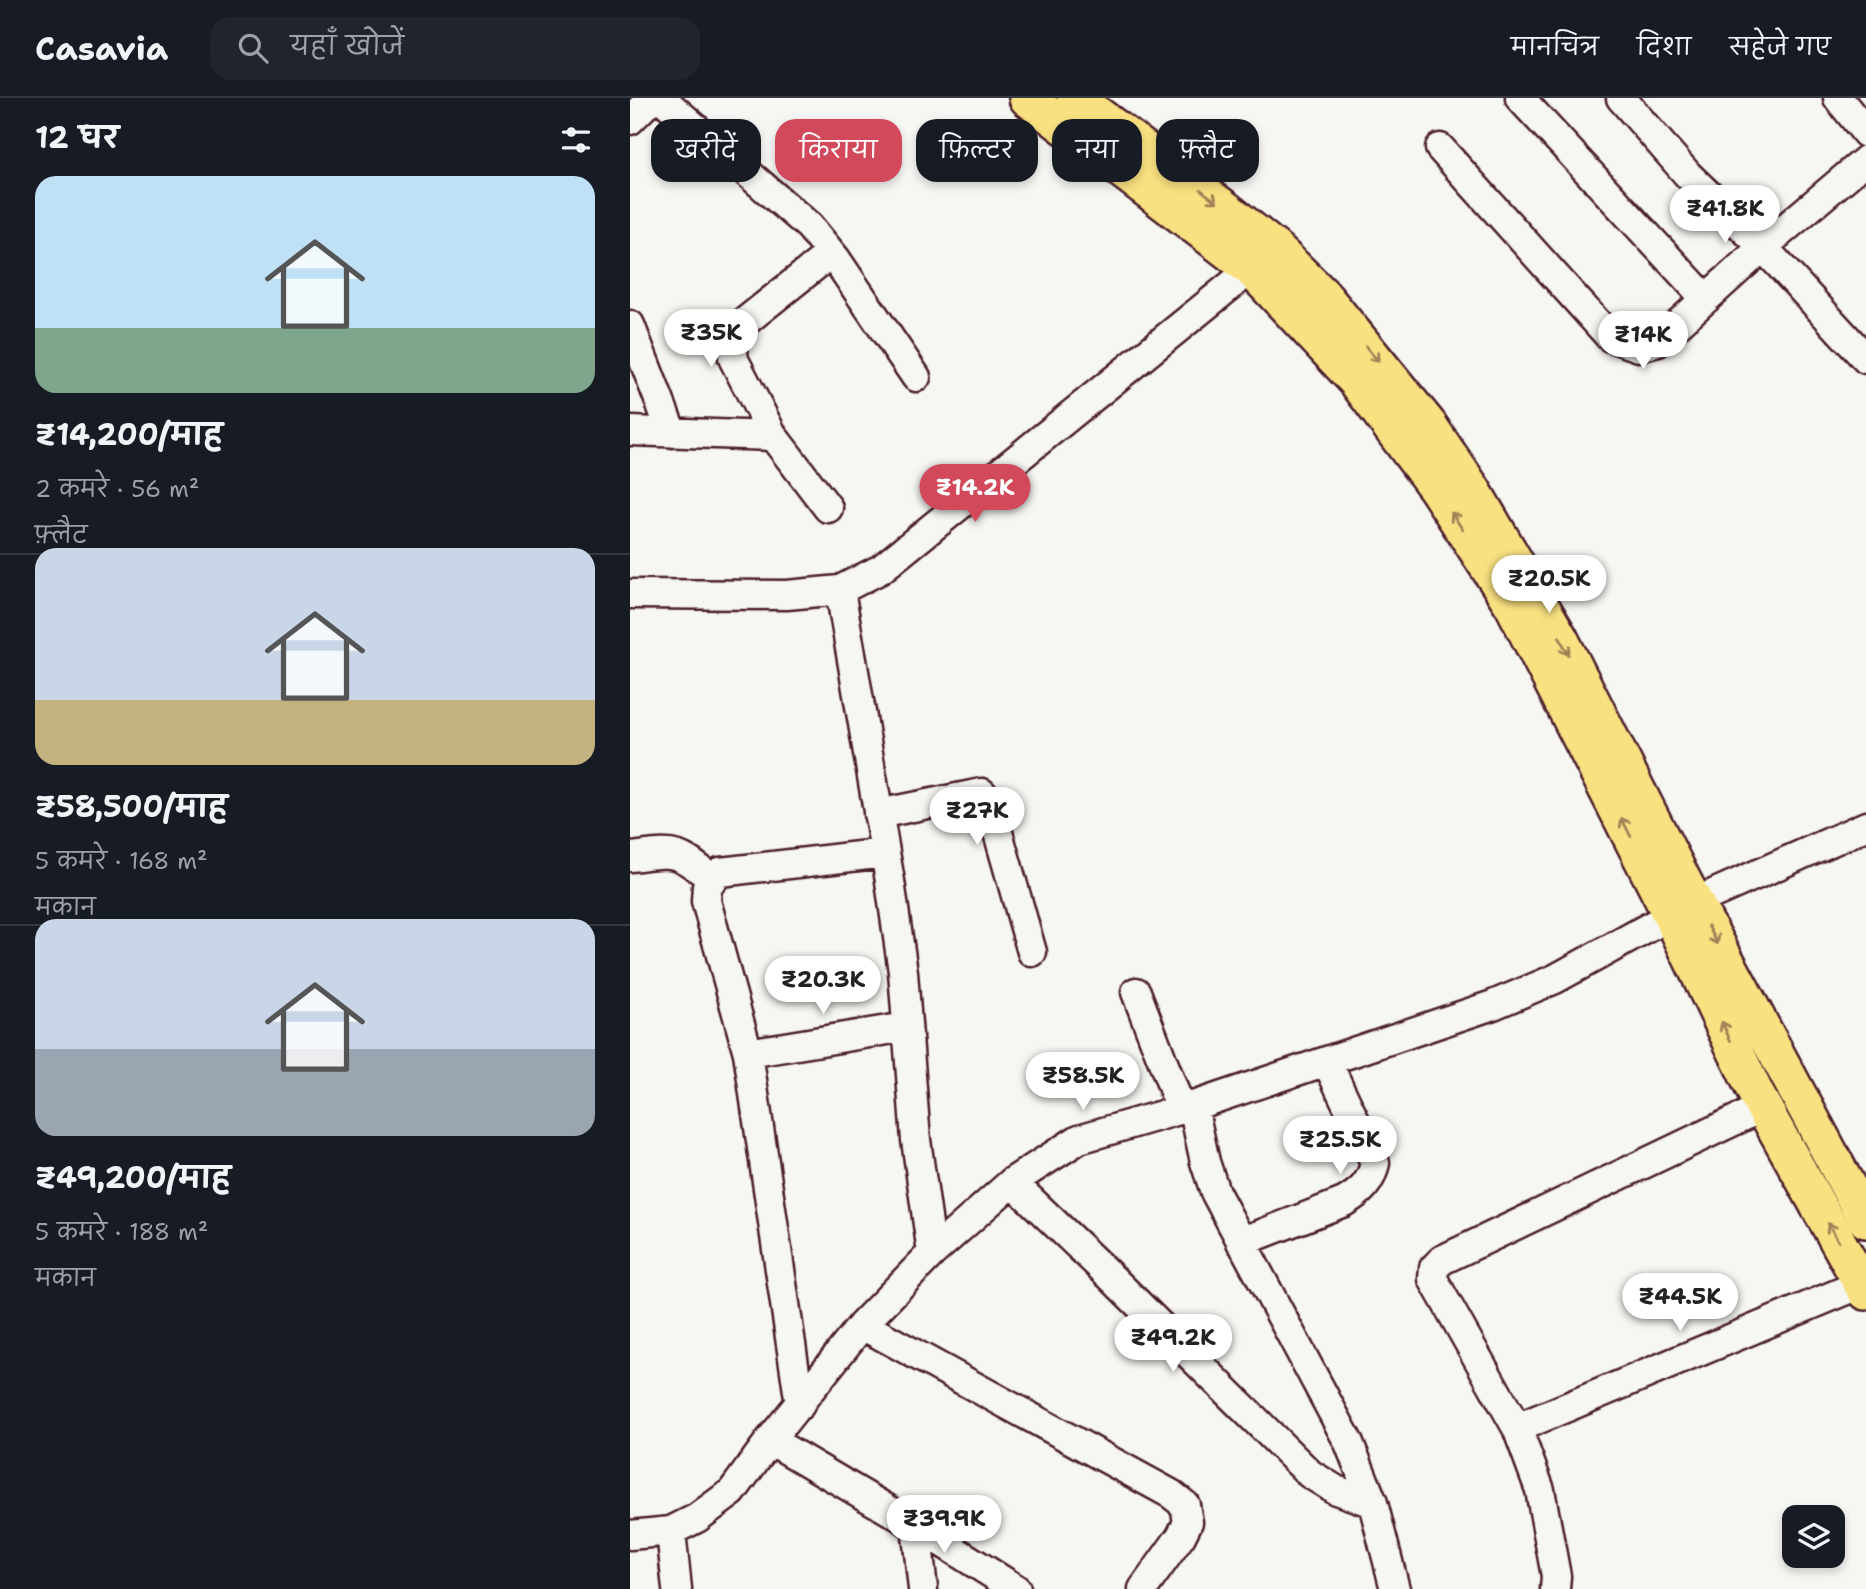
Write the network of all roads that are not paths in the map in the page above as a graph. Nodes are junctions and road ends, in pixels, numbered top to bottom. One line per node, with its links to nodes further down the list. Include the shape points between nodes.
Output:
1 (652, 98): 8 (street)
2 (661, 98): 13 (street, via 809,226)
3 (1027, 98): 14 (main road)
4 (1075, 98): 30 (main road, one-way to 30, via 1277,250 1323,295 1429,425 1560,638)
5 (1520, 98): 15 (street)
6 (1621, 98): 12 (street, via 1688,175)
7 (1838, 98): 9 (street)
8 (630, 120)
9 (1866, 133)
10 (1440, 148): 15 (street, via 1610,337 1639,347 1658,342)
11 (1866, 160): 12 (street)
12 (1763, 247): 15 (street); 17 (street)
13 (831, 253): 18 (street); 21 (street, via 741,325 734,339 733,358)
14 (1251, 269): 23 (street, via 881,569); 30 (main road, one-way to 14, via 1513,606 1436,488 1356,381)
15 (1706, 299)
16 (630, 325): 20 (street)
17 (1866, 359)
18 (916, 377)
19 (630, 431): 20 (street)
20 (672, 433): 21 (street)
21 (774, 436): 22 (street)
22 (828, 508)
23 (841, 590): 24 (street, via 787,595); 25 (street)
24 (630, 594)
25 (878, 814): 27 (street); 31 (street, via 982,793 989,801)
26 (1866, 826): 30 (street)
27 (885, 853): 29 (street, via 720,872); 33 (street, via 903,972)
28 (630, 857): 29 (street, via 678,854)
29 (712, 879): 34 (street, via 706,901)
30 (1683, 908): 35 (street, via 1555,979); 36 (main road, one-way to 30); 39 (main road, one-way to 39)
31 (1032, 952)
32 (1136, 992): 37 (street)
33 (906, 1027): 34 (street); 41 (street)
34 (748, 1053): 44 (street)
35 (1327, 1062): 37 (street); 40 (street, via 1370,1151 1372,1176 1359,1193 1343,1202)
36 (1763, 1107): 42 (main road, one-way to 36); 45 (street, via 1442,1260 1434,1268 1433,1279)
37 (1187, 1108): 38 (street, via 1079,1139); 40 (street, via 1212,1182)
38 (1012, 1182): 41 (street); 47 (street, via 1310,1474 1336,1490)
39 (1866, 1220)
40 (1241, 1242): 47 (street, via 1349,1443)
41 (932, 1253): 43 (street)
42 (1864, 1288): 45 (street)
43 (862, 1325): 44 (street); 54 (street, via 1047,1424 1185,1505 1188,1522)
44 (800, 1405): 46 (street)
45 (1517, 1428): 56 (street, via 1540,1490)
46 (770, 1440): 48 (street); 49 (street, via 733,1492)
47 (1373, 1503): 55 (street)
48 (916, 1526): 52 (street); 53 (street)
49 (671, 1531): 50 (street); 51 (street)
50 (630, 1535)
51 (677, 1589)
52 (922, 1589)
53 (1016, 1589)
54 (1143, 1589)
55 (1395, 1589)
56 (1555, 1589)

